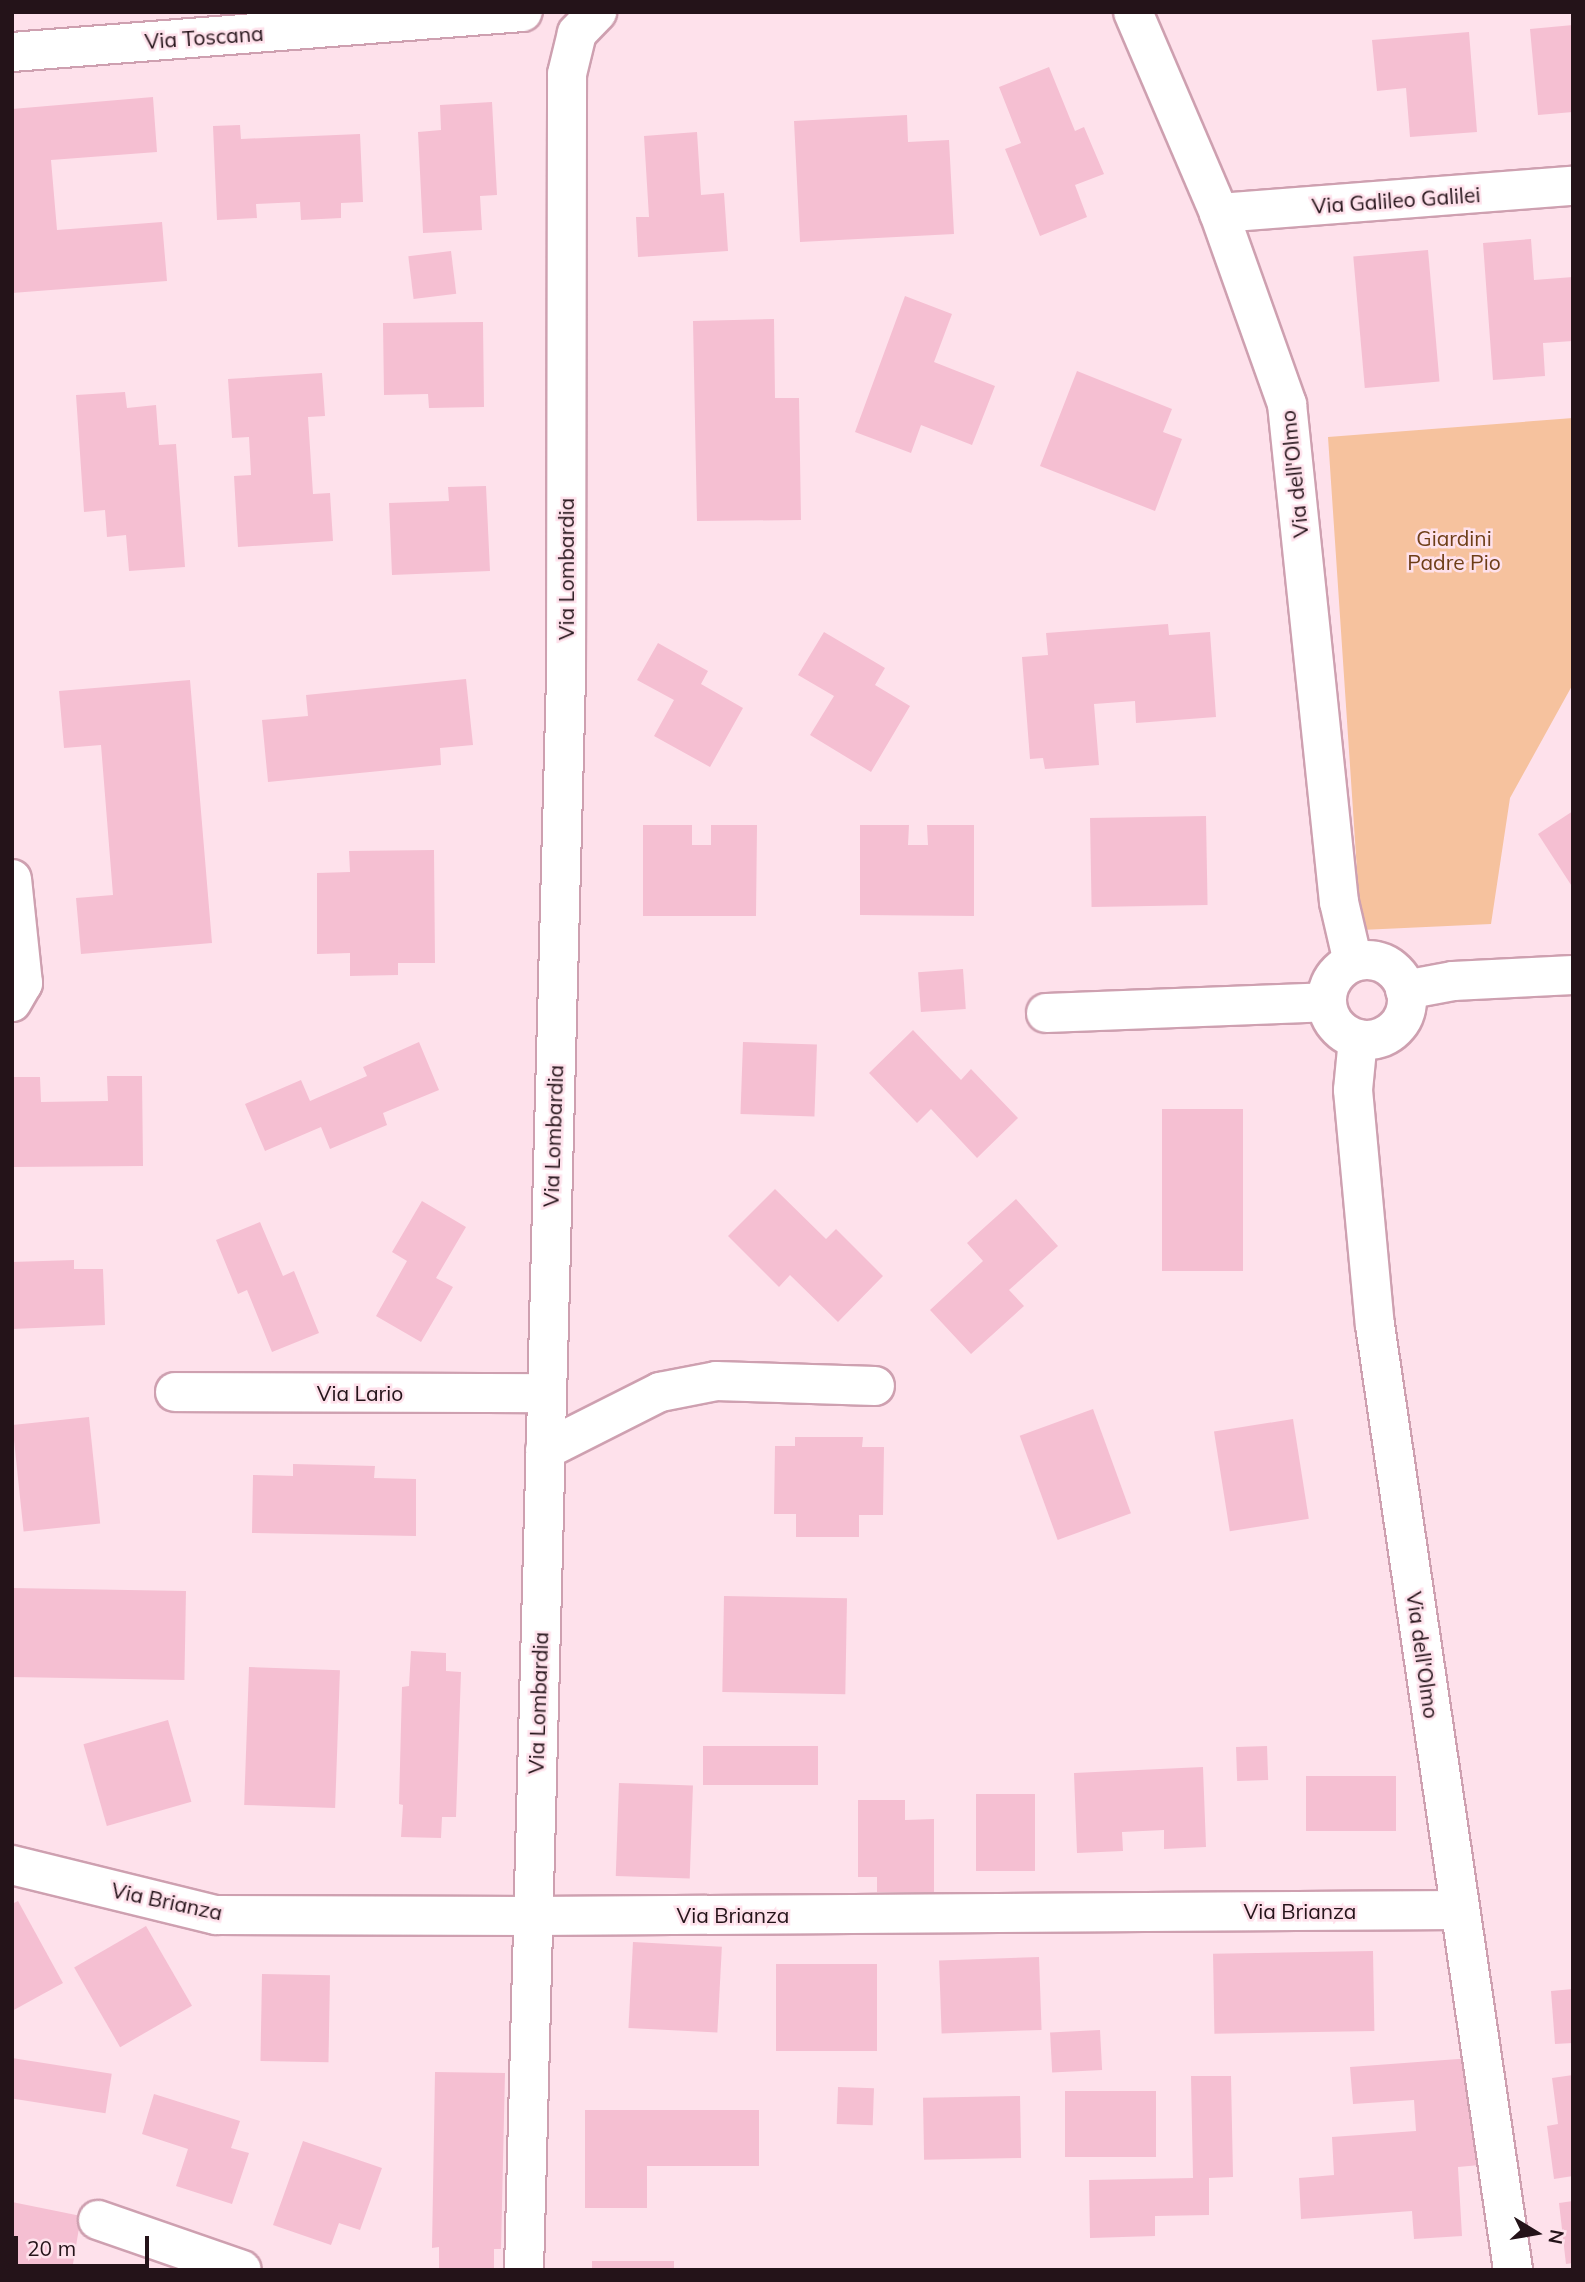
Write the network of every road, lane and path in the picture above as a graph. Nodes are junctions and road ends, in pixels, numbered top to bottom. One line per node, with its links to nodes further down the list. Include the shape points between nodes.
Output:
1 (522, 12): 4 (street, Via Toscana)
2 (597, 12): 17 (street, Via Lombardia, via 577,33 567,74 566,677)
3 (1133, 12): 6 (street, Via dell'Olmo)
4 (12, 52)
5 (1573, 186): 6 (street, Via Galileo Galilei)
6 (1219, 213): 8 (street, Via dell'Olmo, via 1287,404 1339,902)
7 (12, 879): 11 (street, via 23,984)
8 (1353, 962): 10 (street, via 1379,961 1400,977); 12 (street, via 1334,978)
9 (1573, 975): 10 (street, via 1453,981)
10 (1405, 990): 14 (street, via 1403,1016 1396,1028 1385,1036)
11 (12, 1002)
12 (1326, 1002): 13 (street); 14 (street, via 1336,1026)
13 (1046, 1013)
14 (1358, 1039): 20 (street, Via dell'Olmo, via 1353,1090 1375,1325)
15 (875, 1387): 18 (street, via 716,1381 660,1392)
16 (175, 1392): 17 (street, Via Lario)
17 (546, 1393): 18 (street, Via Lombardia)
18 (544, 1450): 21 (street, Via Lombardia)
19 (12, 1865): 21 (street, Via Brianza, via 216,1915)
20 (1459, 1910): 21 (street, Via Brianza); 25 (street, Via dell'Olmo)
21 (532, 1916): 24 (street, Via Lombardia)
22 (98, 2220): 23 (street)
23 (242, 2270)
24 (524, 2270)
25 (1513, 2270)

